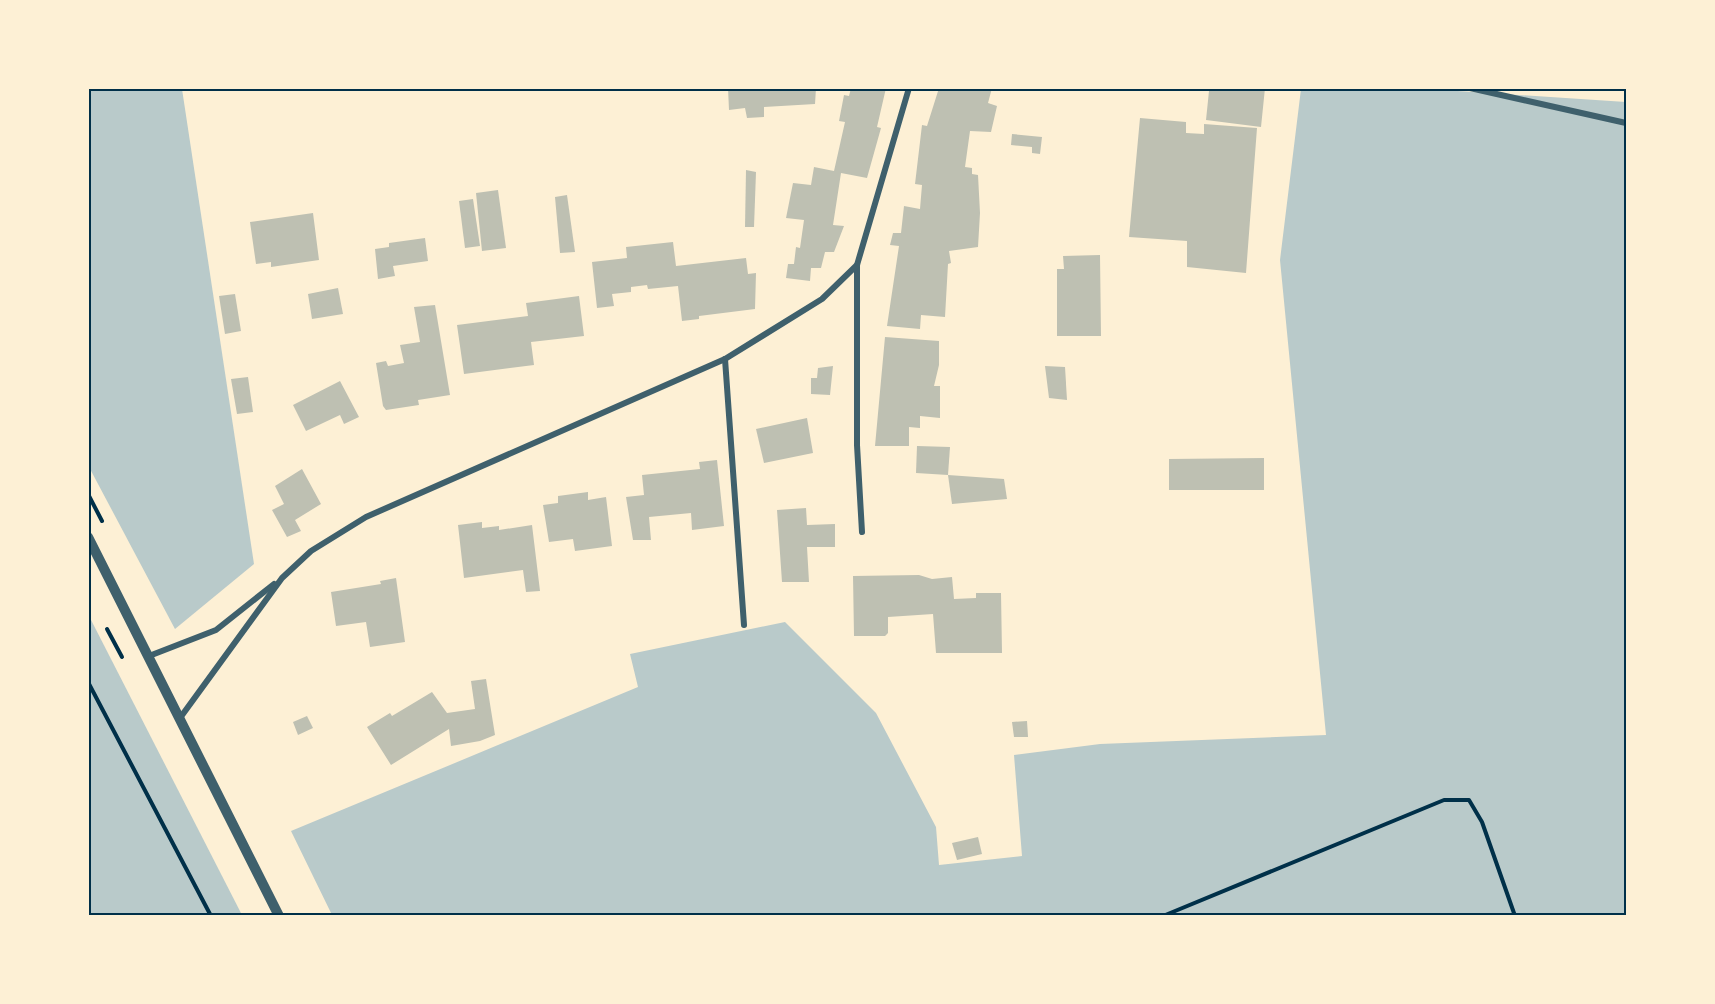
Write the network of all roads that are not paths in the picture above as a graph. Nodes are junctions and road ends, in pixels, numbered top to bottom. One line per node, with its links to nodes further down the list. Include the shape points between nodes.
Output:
1 (909, 88): 4 (street)
2 (1470, 88): 3 (street)
3 (1626, 123)
4 (857, 265): 5 (street, via 822,299); 6 (street, via 857,445)
5 (725, 359): 8 (street, via 366,517 311,551); 9 (street)
6 (862, 532)
7 (88, 537): 10 (street)
8 (282, 578): 10 (street, via 216,630); 11 (street)
9 (744, 625)
10 (149, 656): 11 (street)
11 (180, 718): 12 (street)
12 (279, 915)

